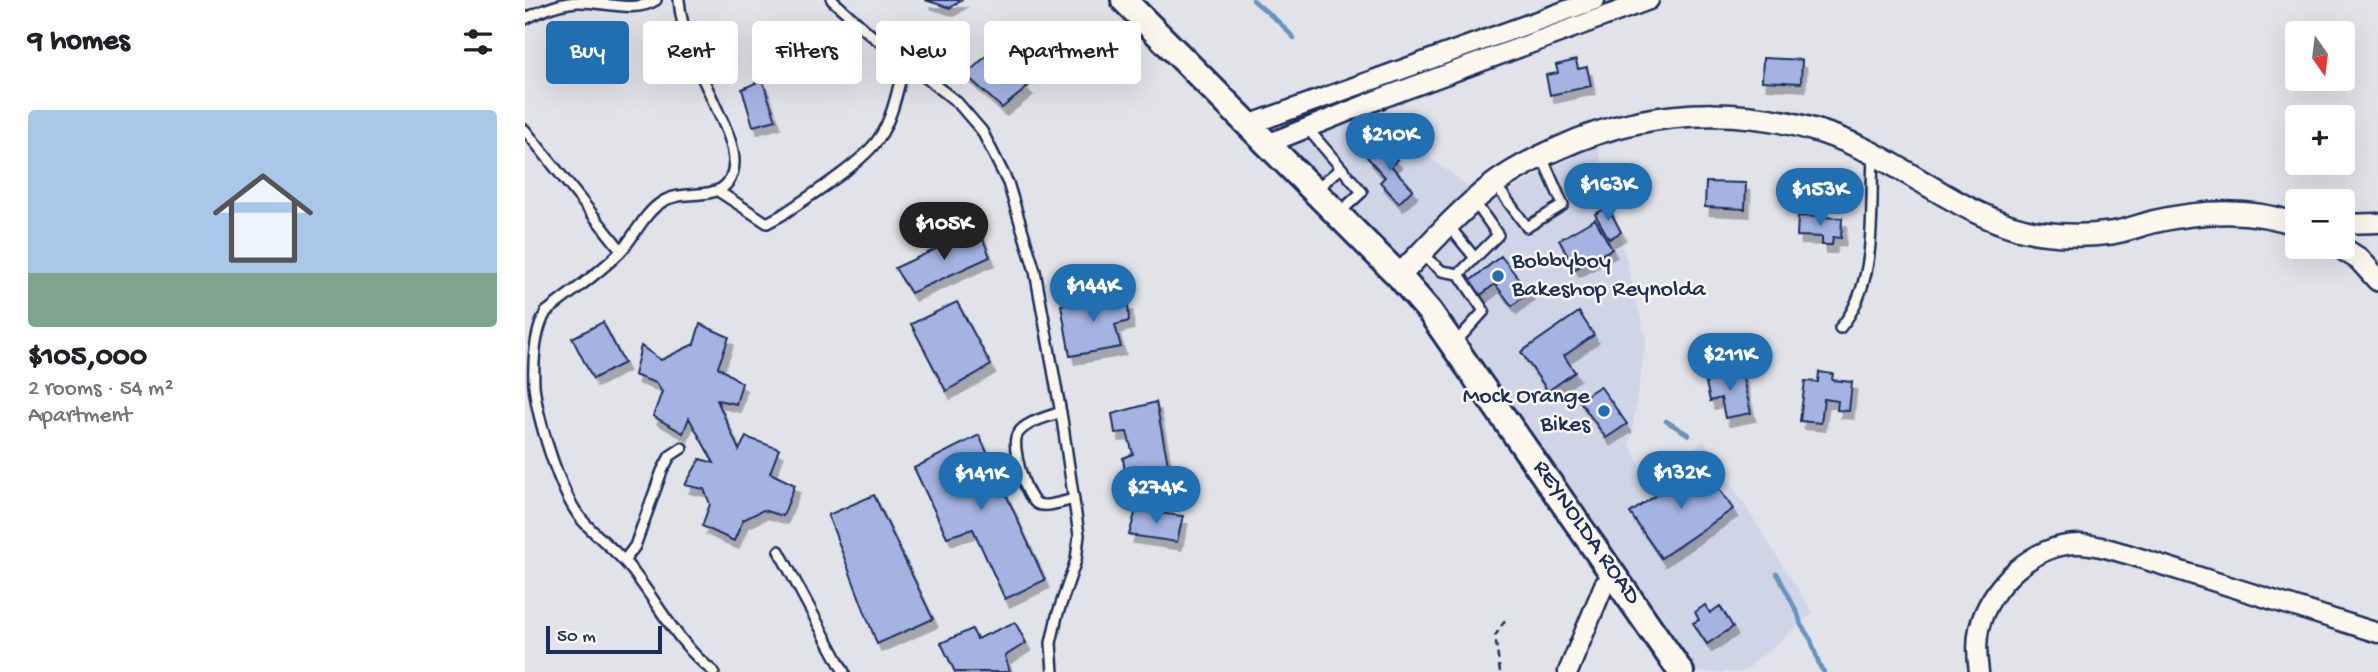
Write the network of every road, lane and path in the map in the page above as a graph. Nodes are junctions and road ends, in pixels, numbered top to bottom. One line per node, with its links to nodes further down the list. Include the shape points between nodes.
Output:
1 (656, 0): 8 (lane, via 631,6 596,2 557,5)
2 (679, 0): 20 (lane, via 681,23 734,162 729,178)
3 (832, 0): 9 (lane)
4 (1124, 0): 12 (main road, REYNOLDA ROAD)
5 (1595, 0): 12 (street)
6 (1649, 0): 7 (street)
7 (1616, 6): 13 (street)
8 (525, 19)
9 (876, 37)
10 (899, 84): 20 (lane, via 892,113 868,152 782,215 767,223)
11 (934, 84): 37 (lane, via 982,131 1008,183 1035,271)
12 (1248, 125): 15 (main road, REYNOLDA ROAD)
13 (1307, 128): 15 (street); 18 (lane)
14 (525, 131): 28 (lane)
15 (1267, 144): 21 (main road, REYNOLDA ROAD)
16 (1873, 153): 17 (street, via 1843,138 1771,119 1701,114 1624,125); 24 (street, via 1999,222 2040,233 2112,233 2155,222 2236,212); 35 (lane, via 1872,245 1854,312)
17 (1541, 156): 19 (street); 19 (lane, via 1563,205 1527,227)
18 (1341, 168): 21 (lane); 23 (lane, via 1362,192)
19 (1495, 184): 22 (street)
20 (717, 191): 28 (lane, via 663,201)
21 (1314, 191): 23 (main road, REYNOLDA ROAD)
22 (1474, 201): 27 (street); 31 (lane, via 1498,235)
23 (1337, 214): 33 (main road, REYNOLDA ROAD)
24 (2285, 220)
25 (2378, 223): 26 (street)
26 (2355, 224)
27 (1448, 225): 29 (street); 31 (lane)
28 (621, 250): 41 (lane, via 546,312 539,325 534,386 557,472 579,515)
29 (1420, 254): 32 (lane, via 1442,271); 33 (street)
30 (2355, 257): 34 (street)
31 (1475, 258): 32 (lane)
32 (1459, 274): 36 (lane, via 1484,311)
33 (1399, 276): 36 (main road, REYNOLDA ROAD)
34 (2378, 279)
35 (1840, 328)
36 (1454, 344): 42 (main road, REYNOLDA ROAD)
37 (1061, 412): 39 (lane); 39 (lane, via 1023,427 1015,445 1026,489 1036,503)
38 (682, 448): 41 (lane, via 670,456 662,471 635,546)
39 (1074, 499): 47 (lane, via 1079,535 1076,561 1051,643)
40 (779, 551): 46 (lane)
41 (624, 561): 45 (lane, via 695,658)
42 (1615, 576): 49 (street, via 1604,584); 50 (main road, REYNOLDA ROAD)
43 (1507, 617): 48 (path, via 1496,636)
44 (2378, 633): 51 (street, via 2127,554 2066,545 2033,557 1992,597 1979,629)
45 (714, 672)
46 (844, 672)
47 (1053, 672)
48 (1500, 672)
49 (1569, 672)
50 (1681, 672)
51 (1979, 672)

